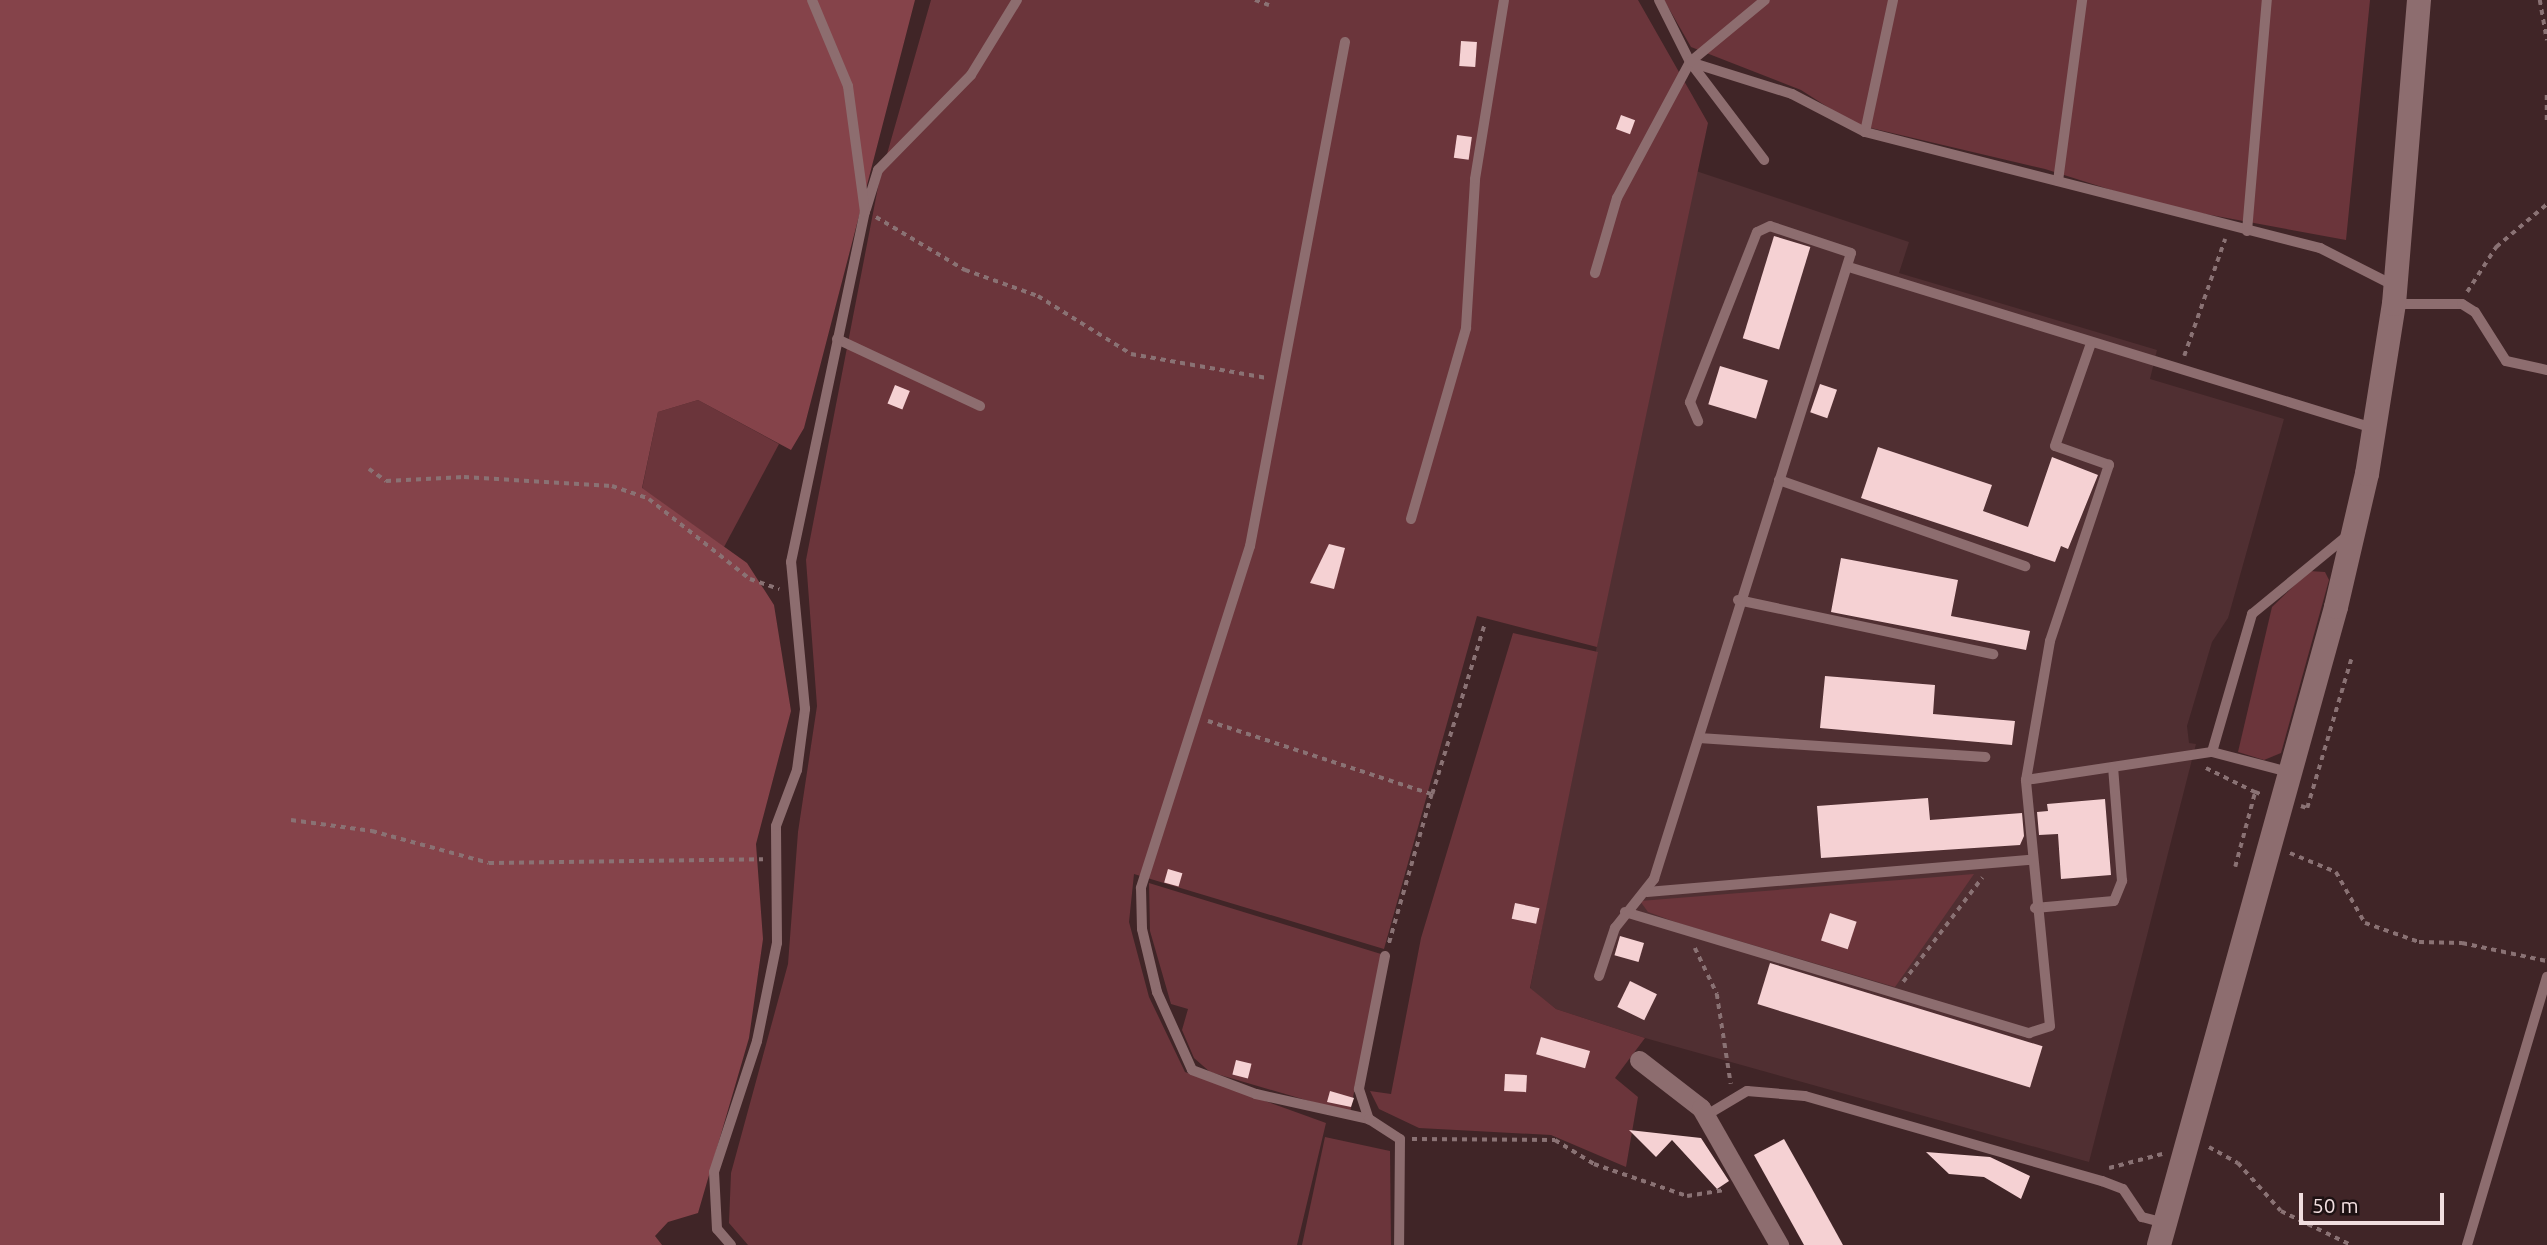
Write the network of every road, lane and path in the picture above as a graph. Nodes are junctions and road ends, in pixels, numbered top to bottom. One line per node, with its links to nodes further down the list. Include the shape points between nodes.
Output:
1 (812, 0): 22 (lane, via 848,86)
2 (1017, 0): 22 (lane, via 971,75 878,170)
3 (1255, 0): 12 (path)
4 (1504, 0): 39 (lane, via 1475,179 1465,328)
5 (1659, 0): 15 (lane)
6 (1765, 0): 15 (lane)
7 (1894, 0): 18 (lane)
8 (2082, 0): 20 (lane)
9 (2267, 0): 24 (lane)
10 (2419, 0): 27 (street)
11 (2539, 0): 13 (path)
12 (1269, 5)
13 (2547, 40)
14 (1345, 42): 33 (lane)
15 (1689, 62): 18 (lane, via 1792,94); 19 (lane); 26 (lane, via 1617,198)
16 (2547, 95): 17 (path)
17 (2547, 125)
18 (1866, 132): 20 (lane)
19 (1763, 160)
20 (2058, 181): 23 (lane)
21 (2547, 204): 28 (path, via 2496,247)
22 (865, 212): 29 (lane); 33 (path, via 965,270 1038,296 1131,354)
23 (2232, 228): 24 (lane); 32 (path, via 2217,252)
24 (2247, 231): 27 (lane, via 2340,254)
25 (1852, 268): 30 (lane); 35 (lane, via 1852,253 1807,234 1770,226 1757,232 1690,402); 38 (lane)
26 (1595, 273)
27 (2395, 295): 28 (lane); 36 (street)
28 (2462, 304): 31 (lane, via 2475,312 2506,361)
29 (837, 339): 34 (lane); 42 (lane, via 791,562)
30 (2091, 343): 32 (lane); 52 (lane, via 2055,446 2109,465 2050,640)
31 (2547, 370)
32 (2179, 371): 36 (lane)
33 (1278, 379): 46 (lane, via 1250,546)
34 (980, 406)
35 (1698, 421)
36 (2375, 428): 40 (street)
37 (369, 469): 42 (path, via 386,481 464,477 612,486 649,499 750,579)
38 (1779, 480): 41 (lane); 43 (lane)
39 (1411, 519)
40 (2355, 529): 48 (lane, via 2252,614); 51 (street)
41 (2025, 566)
42 (794, 594): 59 (lane, via 805,709 797,770 776,826)
43 (1738, 600): 45 (lane); 47 (lane)
44 (1484, 626): 54 (path)
45 (1993, 654)
46 (1193, 716): 54 (path); 74 (lane, via 1141,888 1154,979 1182,1058 1192,1070 1256,1094)
47 (1699, 738): 49 (lane); 62 (lane)
48 (2208, 752): 50 (lane); 51 (lane); 53 (path, via 2206,771)
49 (1985, 757)
50 (2113, 767): 52 (lane); 63 (lane, via 2122,881 2114,901)
51 (2290, 773): 76 (street)
52 (2026, 780): 60 (lane)
53 (2256, 792)
54 (1432, 794): 66 (path)
55 (2301, 806): 56 (path)
56 (2297, 818)
57 (291, 820): 59 (path, via 372,831 489,863)
58 (2291, 840): 67 (path, via 2287,852 2336,872 2365,923 2419,942 2462,943)
59 (775, 860): 80 (lane, via 777,943 757,1041 714,1172 717,1229)
60 (2031, 860): 61 (lane); 63 (lane)
61 (1995, 863): 62 (lane); 70 (path, via 1905,972)
62 (1647, 892): 64 (lane)
63 (2035, 908): 70 (lane, via 2052,1017 2044,1032)
64 (1625, 912): 65 (lane); 68 (lane)
65 (1684, 930): 70 (lane); 72 (path, via 1717,994)
66 (1385, 956): 74 (lane, via 1360,1075)
67 (2547, 961)
68 (1599, 976)
69 (2547, 977): 84 (lane)
70 (1900, 995)
71 (1639, 1060): 73 (street)
72 (1732, 1100): 73 (lane); 77 (lane, via 1747,1091 1805,1096)
73 (1705, 1116): 78 (street)
74 (1368, 1119): 75 (lane)
75 (1400, 1139): 78 (path, via 1555,1140 1602,1167 1688,1196 1707,1197); 81 (lane)
76 (2188, 1140): 77 (path, via 2168,1135 2162,1154 2117,1163); 79 (street); 83 (path, via 2221,1150 2281,1211)
77 (2092, 1178): 79 (lane, via 2123,1189 2142,1217)
78 (1744, 1183): 82 (street)
79 (2162, 1234)
80 (731, 1245)
81 (1399, 1245)
82 (1779, 1245)
83 (2351, 1245)
84 (2467, 1245)

